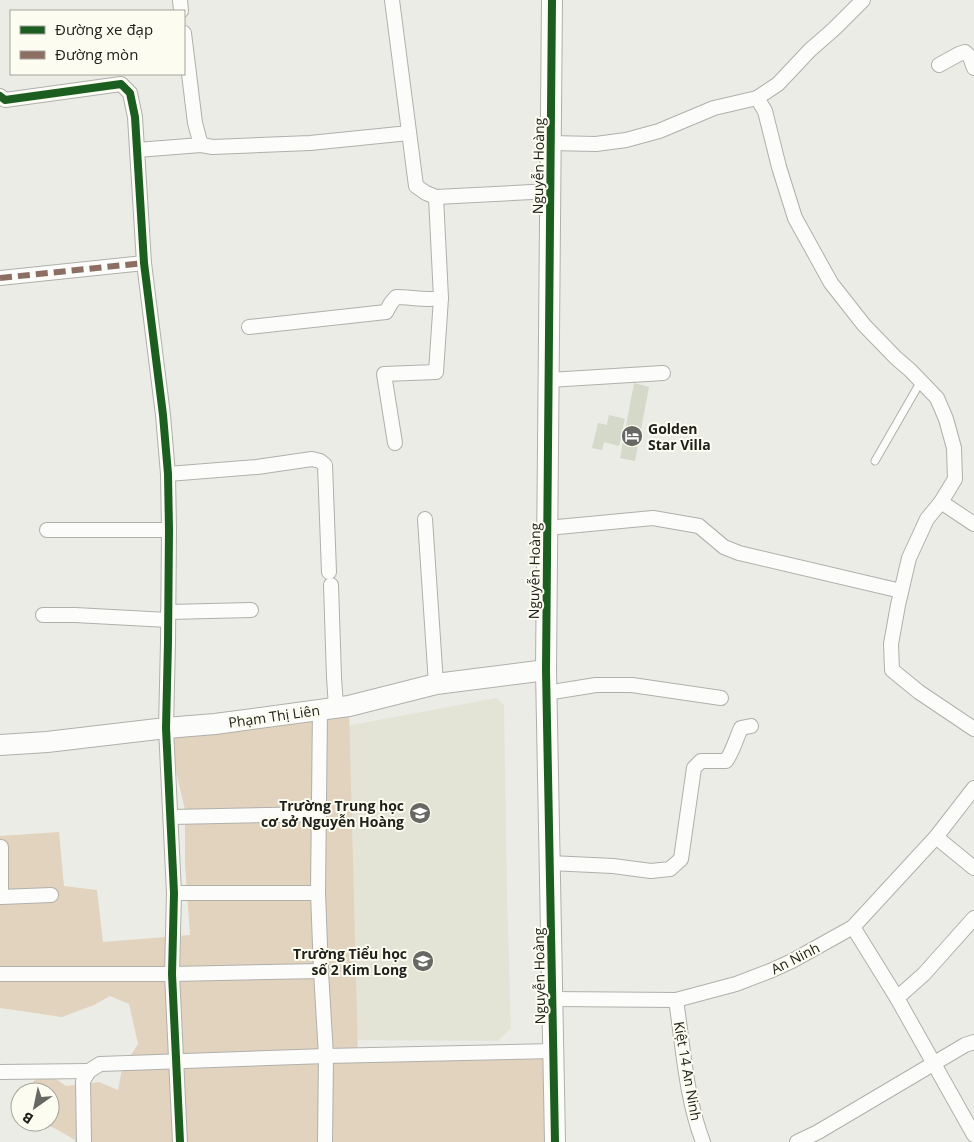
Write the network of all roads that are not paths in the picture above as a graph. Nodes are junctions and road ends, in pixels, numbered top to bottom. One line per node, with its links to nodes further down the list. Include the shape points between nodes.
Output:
1 (392, 0): 9 (street)
2 (552, 0): 10 (street, Nguyễn Hoàng)
3 (863, 0): 8 (street, via 778,84)
4 (185, 42): 11 (street)
5 (939, 66): 6 (street, via 965,52)
6 (974, 68)
7 (0, 96): 12 (street, via 5,100 121,84 130,93)
8 (757, 98): 10 (street, via 714,108 659,131 626,140 596,144); 21 (street, via 765,111 795,218 831,283 864,325)
9 (409, 133): 11 (street, via 310,143); 14 (street, via 416,186)
10 (551, 143): 13 (street, Nguyễn Hoàng)
11 (200, 145): 12 (street)
12 (137, 150): 15 (street)
13 (551, 191): 14 (street); 20 (street, Nguyễn Hoàng)
14 (436, 197): 17 (street)
15 (144, 263): 16 (street); 24 (street)
16 (0, 278)
17 (440, 298): 18 (street, via 396,298 386,312); 22 (street, via 436,372 384,374)
18 (249, 327)
19 (663, 373): 20 (street)
20 (549, 380): 28 (street, Nguyễn Hoàng)
21 (921, 381): 23 (lane); 25 (street, via 937,398 954,448 955,479)
22 (395, 443)
23 (874, 461)
24 (168, 474): 30 (street); 39 (street, via 312,459 325,465 334,677)
25 (941, 502): 27 (street); 31 (street, via 927,519 909,558)
26 (425, 519): 36 (street)
27 (974, 524)
28 (547, 528): 31 (street, via 653,518 699,526 724,547 739,552); 35 (street, Nguyễn Hoàng)
29 (47, 530): 30 (street)
30 (169, 530): 34 (street)
31 (901, 591): 42 (street, via 891,644 892,670)
32 (251, 610): 34 (street)
33 (43, 615): 34 (street)
34 (168, 616): 41 (street)
35 (546, 670): 36 (street, Phạm Thị Liên); 37 (street, Nguyễn Hoàng)
36 (436, 684): 39 (street, Phạm Thị Liên, via 350,706)
37 (546, 693): 38 (street, via 596,685 632,685); 49 (street, Nguyễn Hoàng)
38 (720, 698)
39 (328, 708): 41 (street, Phạm Thị Liên); 45 (street)
40 (750, 726): 49 (street, via 741,728 726,761 701,761 694,768 681,859 670,869 651,871)
41 (166, 728): 43 (street, Phạm Thị Liên); 46 (street)
42 (974, 729)
43 (0, 745)
44 (974, 788): 47 (street, An Ninh)
45 (319, 814): 46 (street); 52 (street)
46 (171, 818): 51 (street)
47 (936, 837): 50 (street); 56 (street, An Ninh)
48 (1, 847): 54 (street)
49 (550, 863): 61 (street, Nguyễn Hoàng)
50 (974, 868)
51 (174, 893): 52 (street); 59 (street)
52 (318, 893): 57 (street)
53 (51, 895): 54 (street)
54 (1, 896)
55 (974, 918): 60 (street, via 924,974)
56 (853, 927): 60 (street); 62 (street, An Ninh, via 770,971)
57 (321, 972): 59 (street); 65 (street)
58 (0, 974): 59 (street)
59 (172, 974): 66 (street)
60 (897, 998): 67 (street)
61 (552, 999): 62 (street, An Ninh); 64 (street, Nguyễn Hoàng)
62 (676, 1000): 75 (street, Kiệt 14 An Ninh, via 689,1086)
63 (974, 1042): 67 (street)
64 (553, 1051): 65 (street); 74 (street, Nguyễn Hoàng)
65 (326, 1056): 66 (street); 73 (street)
66 (177, 1061): 68 (street, via 100,1064); 72 (street)
67 (934, 1065): 70 (street); 76 (street)
68 (88, 1071): 69 (street); 71 (street, via 83,1081)
69 (0, 1072)
70 (974, 1135)
71 (84, 1142)
72 (180, 1142)
73 (325, 1142)
74 (555, 1142)
75 (703, 1142)
76 (797, 1142)

